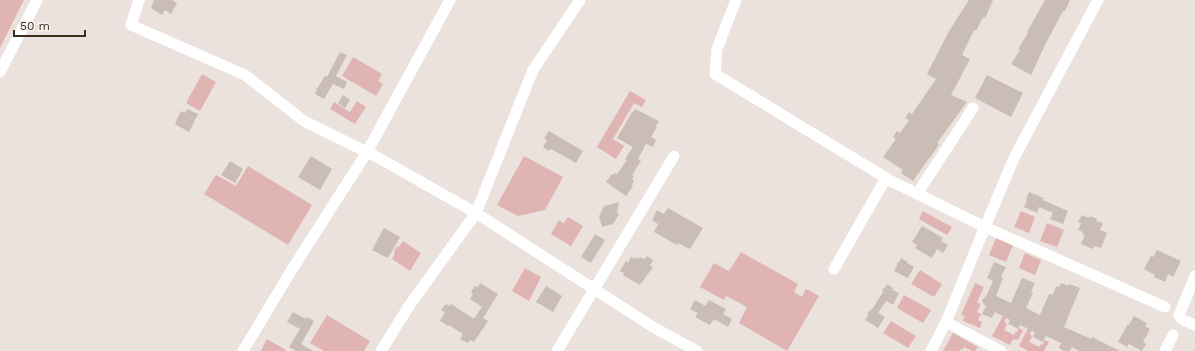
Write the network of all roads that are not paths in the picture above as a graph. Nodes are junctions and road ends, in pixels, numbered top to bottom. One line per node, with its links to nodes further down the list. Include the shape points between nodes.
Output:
1 (37, 0): 7 (street)
2 (139, 0): 9 (street, via 131,25 245,75 304,121)
3 (450, 0): 9 (street)
4 (580, 0): 13 (street, via 533,70)
5 (736, 0): 11 (street, via 717,49 715,74)
6 (1098, 0): 14 (street, via 1014,158)
7 (0, 72)
8 (973, 108): 12 (street)
9 (367, 152): 13 (street); 22 (street)
10 (674, 156): 17 (street)
11 (886, 178): 12 (street); 15 (street)
12 (917, 194): 14 (street)
13 (476, 213): 17 (street); 23 (street, via 409,306)
14 (985, 226): 18 (street); 19 (street)
15 (834, 269)
16 (1195, 276): 20 (street, via 1179,315 1183,320)
17 (594, 289): 24 (street); 25 (street, via 653,327)
18 (1165, 307)
19 (946, 322): 26 (street); 27 (street)
20 (1195, 325)
21 (1173, 335): 28 (street)
22 (243, 351)
23 (382, 351)
24 (557, 351)
25 (697, 351)
26 (931, 351)
27 (1001, 351)
28 (1165, 351)

